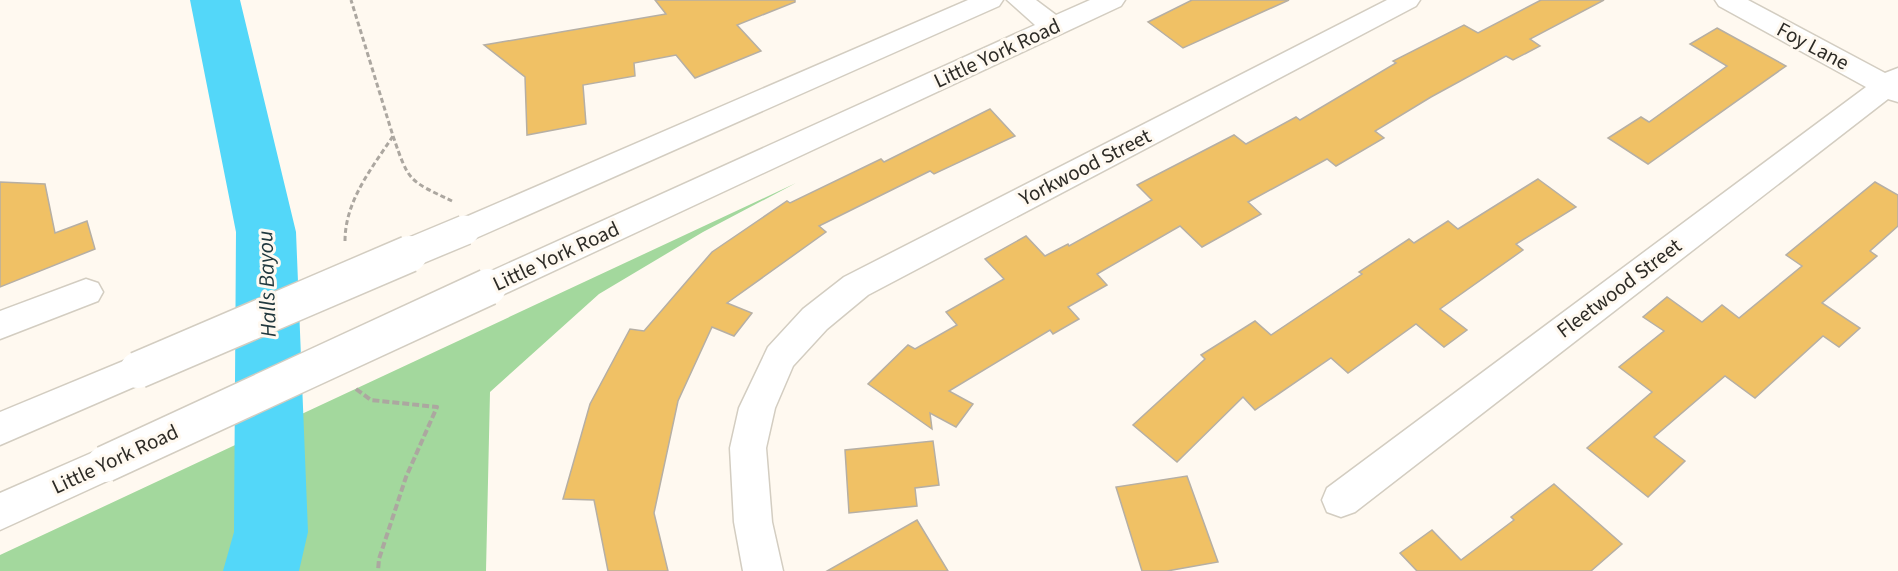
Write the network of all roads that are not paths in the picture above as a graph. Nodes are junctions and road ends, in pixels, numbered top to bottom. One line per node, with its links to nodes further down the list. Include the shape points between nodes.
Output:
1 (990, 0): 10 (main road, bridge, via 460,217 138,370)
2 (1020, 0): 6 (main road)
3 (1112, 0): 6 (main road, Little York Road)
4 (1407, 0): 13 (main road, Yorkwood Street, via 856,286 815,319 780,357 757,408 748,448 753,522)
5 (1728, 0): 7 (main road, Foy Lane)
6 (1054, 27): 12 (main road, Little York Road, bridge)
7 (1894, 85): 11 (main road, Fleetwood Street)
8 (86, 292): 9 (main road)
9 (0, 325)
10 (0, 429)
11 (1341, 500)
12 (0, 512)
13 (763, 571)

